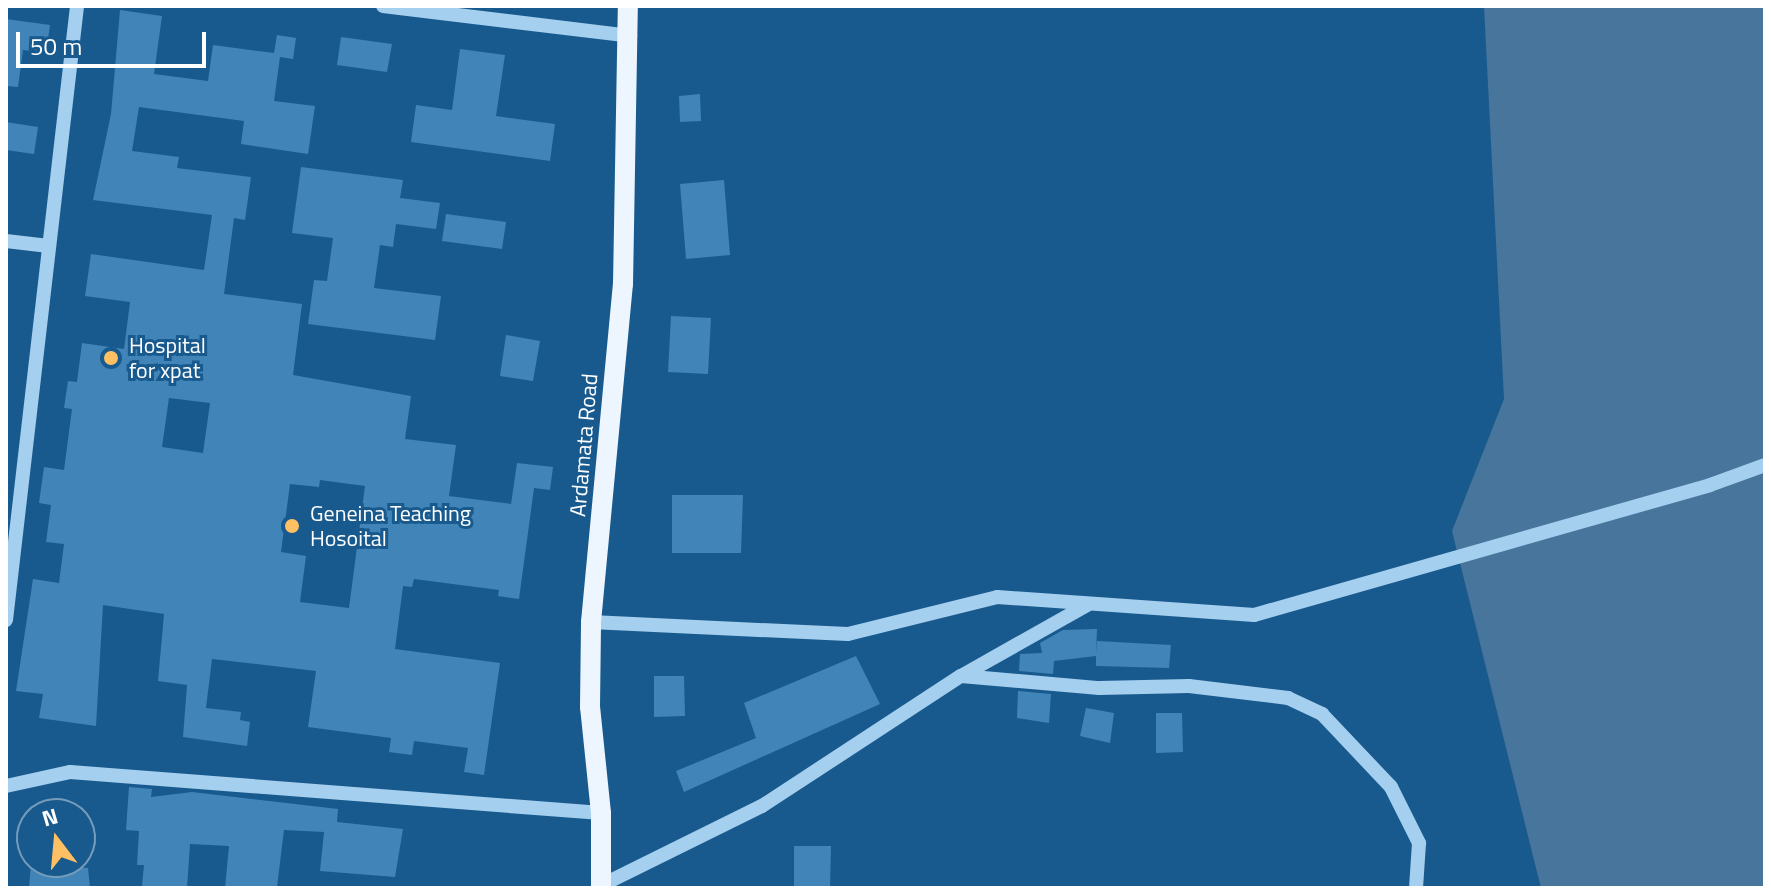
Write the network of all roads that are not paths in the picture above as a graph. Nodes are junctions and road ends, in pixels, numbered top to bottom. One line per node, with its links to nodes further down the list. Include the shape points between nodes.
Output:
1 (77, 6): 6 (street)
2 (383, 6): 4 (street)
3 (628, 6): 4 (main road, Ardamata Road)
4 (630, 36): 10 (main road, Ardamata Road, via 623,284)
5 (6, 241): 6 (street)
6 (49, 246): 9 (street)
7 (1765, 465): 8 (street, via 1696,490 1254,615)
8 (1088, 605): 10 (street, via 997,597 848,634); 11 (street)
9 (6, 620)
10 (591, 622): 13 (main road, Ardamata Road, via 590,707)
11 (961, 676): 14 (street, via 762,806); 15 (street, via 1099,688 1189,686 1288,698 1322,714 1391,787 1419,843)
12 (6, 786): 13 (street, via 70,772)
13 (601, 813): 14 (main road, Ardamata Road)
14 (602, 886)
15 (1416, 888)

